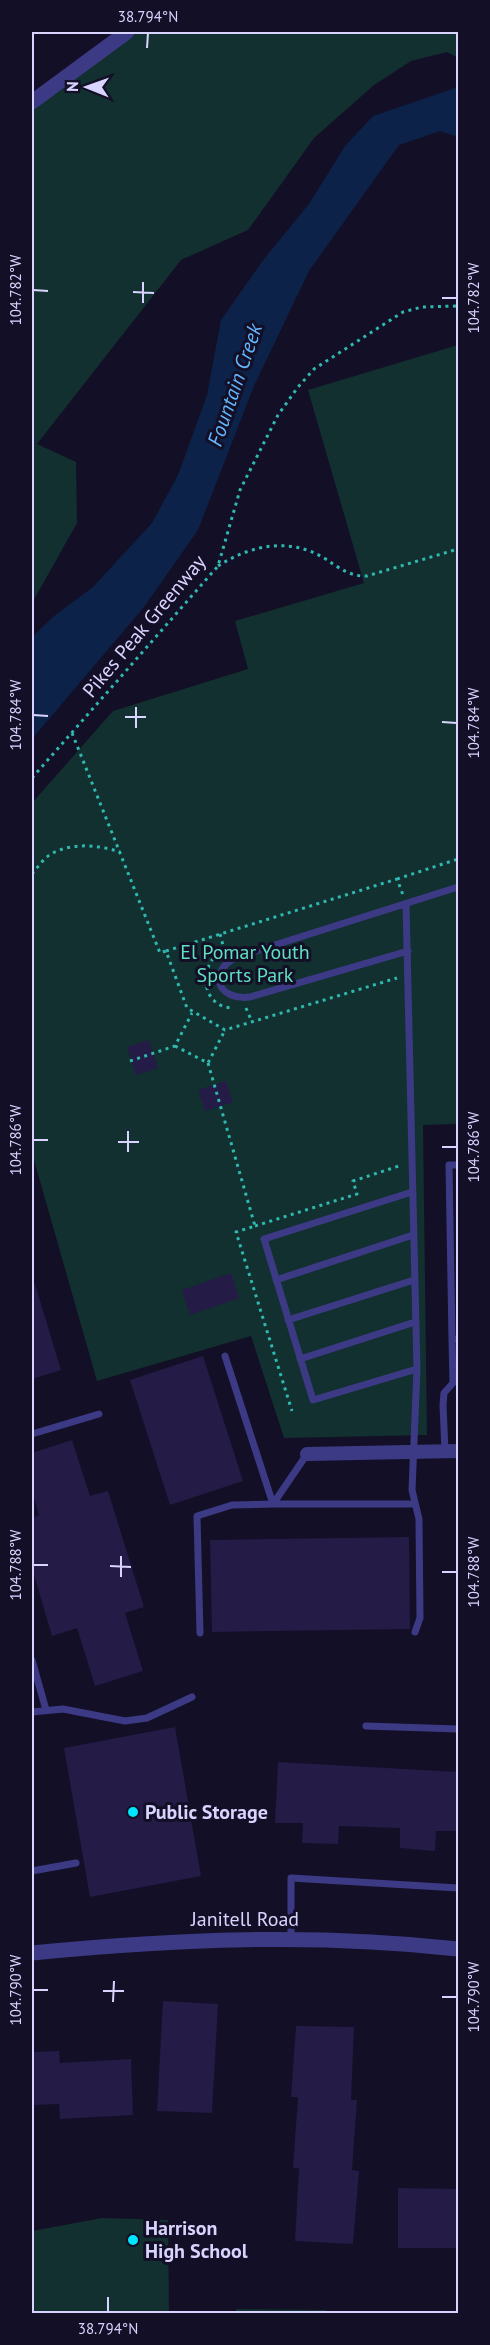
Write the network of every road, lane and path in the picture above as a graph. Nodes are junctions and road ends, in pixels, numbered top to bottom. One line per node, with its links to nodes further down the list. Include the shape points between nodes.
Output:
1 (127, 32): 2 (street)
2 (32, 102)
3 (459, 306): 5 (path, Pikes Peak Greenway, via 403,312 314,369 278,414 240,490)
4 (459, 549): 5 (path, via 356,577 306,549 292,546 245,550)
5 (218, 566): 6 (path, Pikes Peak Greenway)
6 (72, 733): 7 (path, Pikes Peak Greenway); 8 (path)
7 (32, 778)
8 (120, 852): 10 (path, via 103,846 69,847 50,854); 14 (path, via 160,953)
9 (459, 859): 11 (path)
10 (32, 874)
11 (397, 879): 13 (path); 14 (path)
12 (459, 887): 13 (lane)
13 (406, 904): 15 (lane); 15 (lane, via 237,957 223,968 220,986 232,997 250,997)
14 (166, 951): 17 (path)
15 (408, 951): 16 (lane)
16 (408, 975): 18 (path); 22 (lane)
17 (192, 1013): 18 (path); 19 (path)
18 (225, 1030): 21 (path)
19 (175, 1046): 20 (path); 21 (path)
20 (130, 1061)
21 (208, 1064): 25 (path)
22 (411, 1162): 24 (lane); 25 (path, via 353,1181 357,1194)
23 (459, 1165): 31 (lane, via 449,1165)
24 (412, 1192): 26 (lane); 27 (lane, via 264,1239)
25 (255, 1226): 35 (path, via 236,1232)
26 (413, 1235): 27 (lane); 28 (lane)
27 (276, 1280): 29 (lane)
28 (414, 1280): 29 (lane); 30 (lane)
29 (288, 1320): 33 (lane)
30 (415, 1322): 33 (lane); 34 (lane)
31 (455, 1340): 39 (lane, via 453,1383 444,1393 443,1405)
32 (225, 1356): 41 (lane)
33 (300, 1359): 34 (lane, via 313,1400)
34 (417, 1369): 38 (lane)
35 (292, 1411)
36 (99, 1414): 37 (lane)
37 (32, 1434)
38 (415, 1451): 39 (street); 40 (street); 42 (lane)
39 (452, 1451)
40 (307, 1454): 41 (lane)
41 (273, 1504): 42 (lane); 44 (lane, via 232,1505 197,1516)
42 (415, 1504): 43 (lane, via 419,1519 420,1618)
43 (414, 1632)
44 (200, 1633)
45 (32, 1666): 47 (lane)
46 (192, 1697): 47 (lane, via 147,1718 125,1721 63,1709)
47 (46, 1710): 48 (lane)
48 (32, 1712)
49 (366, 1726): 50 (lane)
50 (459, 1729)
51 (76, 1863): 52 (lane)
52 (32, 1871)
53 (459, 1888): 54 (lane, via 291,1878)
54 (291, 1940): 55 (street, Janitell Road); 56 (street, Janitell Road, via 160,1941)
55 (459, 1949)
56 (32, 1953)

